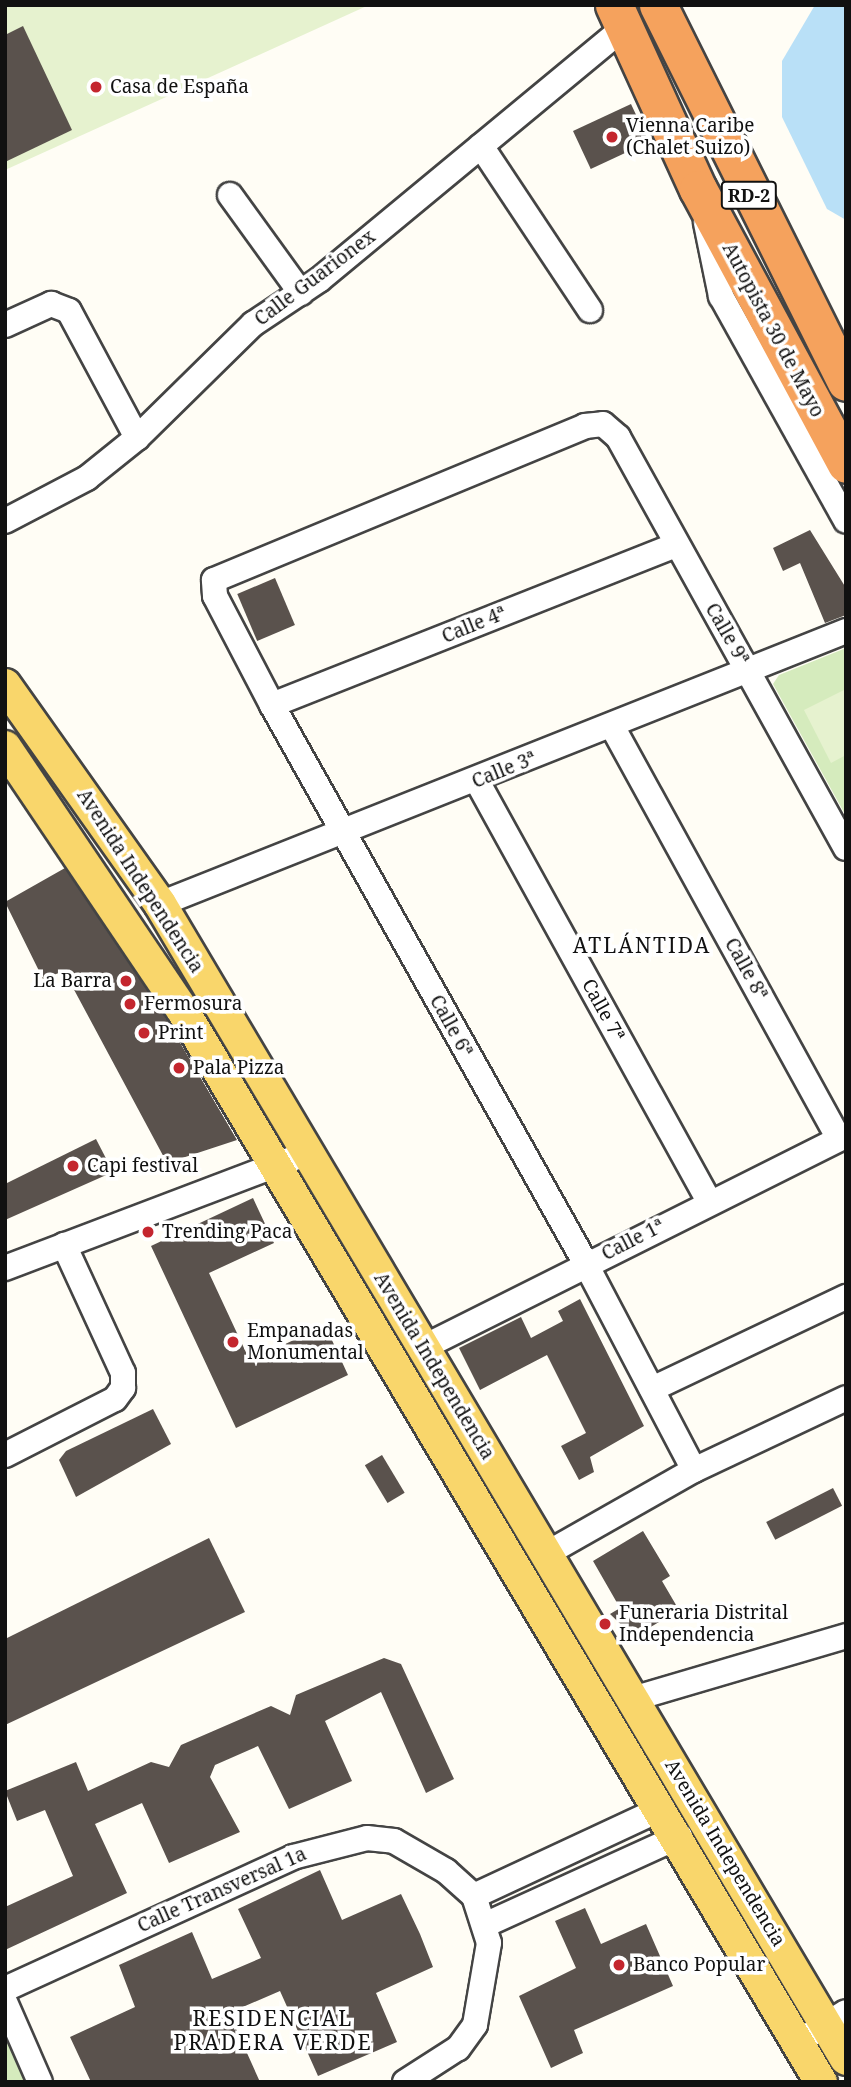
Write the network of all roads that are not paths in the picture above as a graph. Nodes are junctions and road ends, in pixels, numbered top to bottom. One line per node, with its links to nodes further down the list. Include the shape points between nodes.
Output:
1 (658, 5): 9 (highway, Autopista 30 de Mayo / RD-2)
2 (619, 17): 3 (street, Calle Guarionex); 4 (highway, Autopista 30 de Mayo / RD-2)
3 (481, 146): 6 (street, Calle Guarionex); 7 (street)
4 (698, 189): 11 (highway, Autopista 30 de Mayo / RD-2); 13 (street, via 722,296)
5 (230, 195): 6 (street)
6 (301, 293): 10 (street, Calle Guarionex, via 253,324)
7 (590, 310)
8 (5, 325): 10 (street, via 51,304 69,311)
9 (846, 382)
10 (137, 438): 12 (street, Calle Guarionex, via 86,478)
11 (846, 464)
12 (5, 521)
13 (846, 521)
14 (676, 545): 15 (street, Calle 9ª, via 618,438 603,424 573,431); 17 (street, Calle 9ª); 19 (street, Calle 4ª)
15 (214, 580): 19 (street, Calle 6ª, via 215,596)
16 (846, 631): 17 (street, Calle 3ª)
17 (749, 670): 20 (street, Calle 3ª); 24 (street, Calle 9ª)
18 (5, 685): 25 (main road, Avenida Independencia)
19 (272, 705): 23 (street, Calle 6ª)
20 (612, 726): 22 (street, Calle 3ª); 26 (street, Calle 8ª)
21 (5, 747): 28 (main road, Avenida Independencia, via 137,936)
22 (477, 781): 23 (street, Calle 3ª); 29 (street, Calle 7ª)
23 (344, 835): 25 (street, Calle 3ª); 31 (street, Calle 6ª)
24 (846, 848)
25 (159, 904): 27 (main road, Avenida Independencia)
26 (842, 1137): 29 (street, Calle 1ª)
27 (307, 1153): 28 (street); 34 (main road, Avenida Independencia)
28 (277, 1166): 30 (street); 42 (main road, Avenida Independencia)
29 (709, 1202): 31 (street, Calle 1ª)
30 (64, 1245): 32 (street); 37 (street, via 123,1373 122,1388 115,1399)
31 (586, 1264): 34 (street, Calle 1ª); 35 (street, Calle 6ª)
32 (5, 1268)
33 (846, 1297): 35 (street)
34 (422, 1348): 39 (main road, Avenida Independencia)
35 (652, 1389): 38 (street, Calle 6ª)
36 (846, 1398): 38 (street)
37 (5, 1455)
38 (694, 1470): 39 (street)
39 (546, 1554): 41 (main road, Avenida Independencia)
40 (846, 1636): 41 (street)
41 (632, 1699): 48 (main road, Avenida Independencia)
42 (663, 1808): 43 (main road, Avenida Independencia); 44 (street)
43 (680, 1836): 45 (street); 49 (main road, Avenida Independencia)
44 (474, 1896): 45 (street); 46 (street, Calle Transversal 1a, via 394,1841 367,1838 325,1845)
45 (487, 1924): 53 (street, via 488,1966 475,2025 458,2048)
46 (5, 1989)
47 (5, 2002): 52 (street)
48 (836, 2018): 49 (street); 50 (main road, Avenida Independencia)
49 (799, 2042): 51 (main road, Avenida Independencia)
50 (846, 2060): 51 (street)
51 (819, 2079)
52 (40, 2082)
53 (405, 2082)

